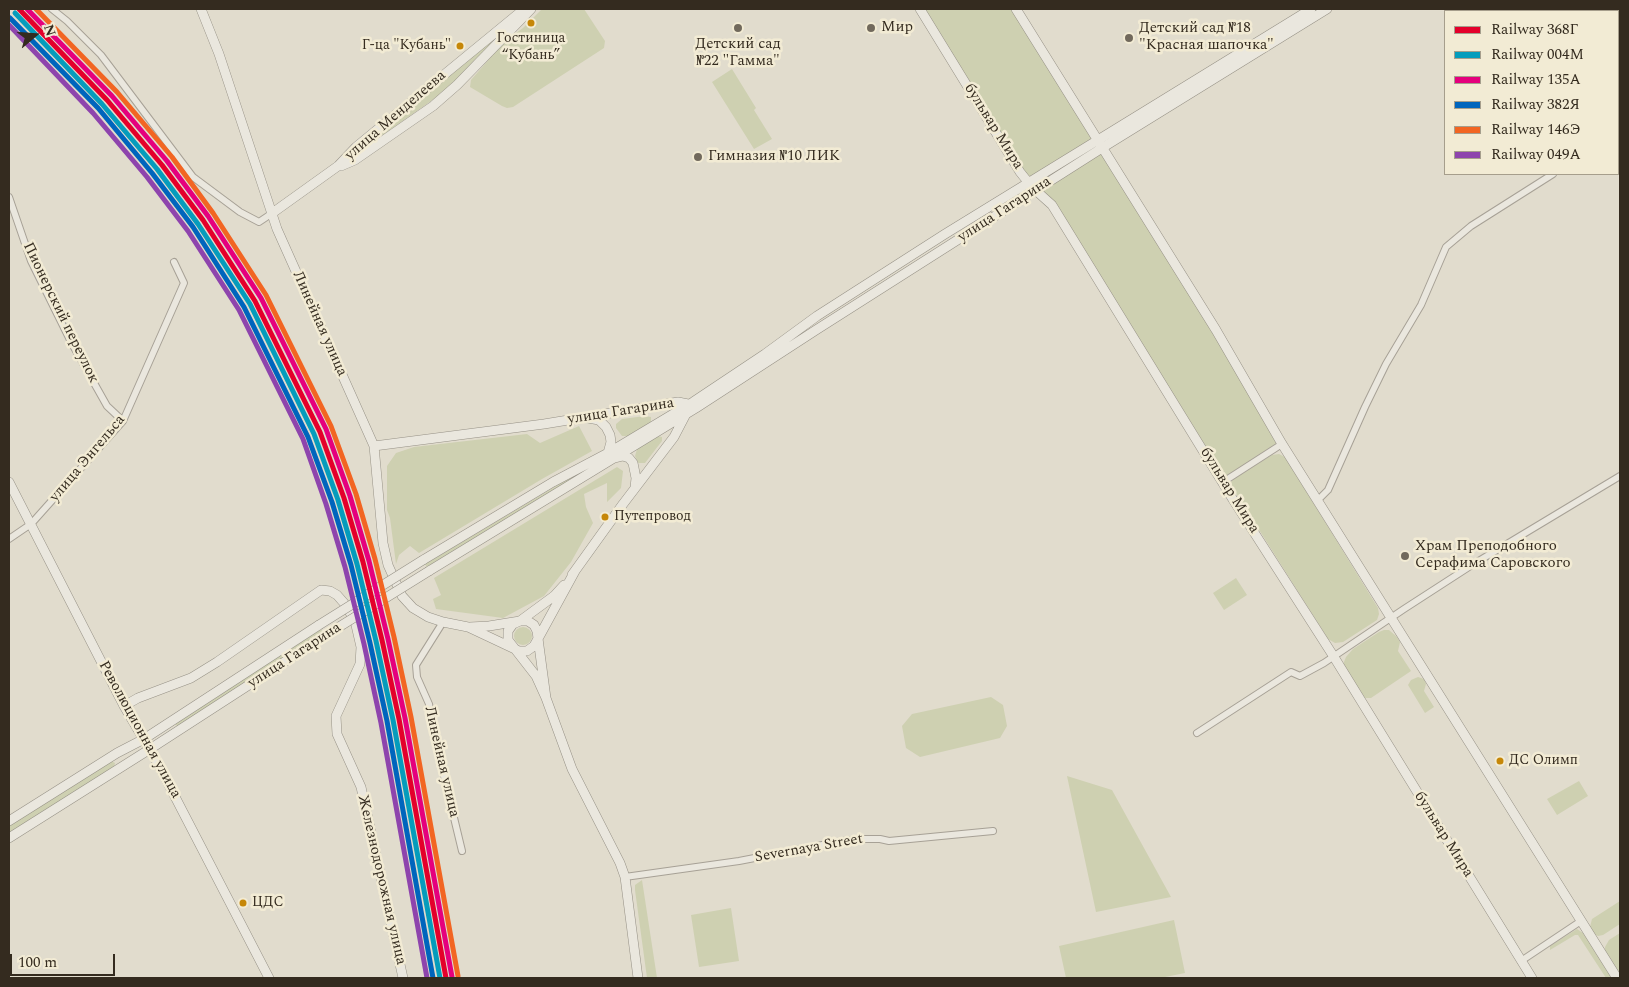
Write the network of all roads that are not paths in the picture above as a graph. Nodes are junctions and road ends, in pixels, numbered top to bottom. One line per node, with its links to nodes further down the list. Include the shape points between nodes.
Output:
1 (52, 9): 15 (street, via 101,55 193,177 259,222)
2 (200, 9): 15 (main road, Линейная улица, via 219,54)
3 (524, 9): 10 (main road, улица Менделеева, via 363,141)
4 (531, 9): 10 (main road, улица Менделеева, via 433,106 355,160)
5 (920, 9): 12 (main road, бульвар Мира)
6 (1016, 9): 9 (main road)
7 (1311, 9): 9 (main road, улица Гагарина)
8 (1327, 9): 9 (main road, улица Гагарина)
9 (1100, 144): 12 (main road, улица Гагарина); 13 (main road, улица Гагарина); 21 (main road, via 1216,330)
10 (338, 166): 15 (main road, улица Менделеева)
11 (1551, 175): 28 (street, via 1471,226 1446,247 1421,305 1365,407 1328,490)
12 (1028, 182): 13 (main road, бульвар Мира); 17 (main road, улица Гагарина, via 817,316)
13 (1036, 190): 18 (main road, улица Гагарина); 26 (main road, бульвар Мира, via 1052,205)
14 (9, 197): 20 (street, Пионерский переулок, via 32,261 71,342 107,406)
15 (271, 214): 22 (main road, Линейная улица)
16 (174, 262): 20 (street, улица Энгельса, via 184,283)
17 (688, 404): 19 (main road, улица Гагарина, via 678,402); 23 (main road, улица Гагарина)
18 (686, 414): 23 (main road, улица Гагарина); 27 (main road, улица Гагарина, via 674,437)
19 (586, 417): 22 (main road, улица Гагарина); 23 (main road, via 599,420 606,427 611,442)
20 (124, 421): 29 (street, улица Энгельса)
21 (1282, 444): 26 (street); 28 (main road)
22 (374, 446): 34 (main road, Линейная улица, via 380,519 388,565 402,596 413,608)
23 (610, 456): 27 (main road, via 623,456 633,463); 42 (main road, улица Гагарина, bridge, via 554,482 423,560); 43 (main road, улица Гагарина, bridge)
24 (1620, 476): 32 (street)
25 (9, 482): 29 (main road, Революционная улица)
26 (1223, 482): 38 (main road, бульвар Мира)
27 (635, 488): 31 (main road, улица Гагарина)
28 (1318, 500): 32 (main road)
29 (31, 524): 30 (street, улица Энгельса); 40 (main road, Революционная улица)
30 (9, 539)
31 (575, 572): 33 (main road, улица Гагарина, via 554,596); 36 (main road, улица Гагарина)
32 (1391, 618): 38 (street); 49 (main road)
33 (520, 620): 35 (main road, Линейная улица); 36 (main road, via 534,625); 37 (main road, via 508,631)
34 (443, 622): 35 (main road, Линейная улица); 47 (street, Линейная улица, via 416,665 417,677 430,704)
35 (468, 627): 37 (main road, Линейная улица)
36 (538, 639): 37 (main road, via 527,651); 39 (main road)
37 (512, 647): 39 (main road, via 528,664)
38 (1334, 657): 41 (street, via 1300,676 1291,672); 50 (main road, бульвар Мира)
39 (546, 698): 48 (main road, via 572,769)
40 (124, 706): 42 (main road, Революционная улица); 52 (main road, Железнодорожная улица, via 191,678 321,590 337,595 355,621 361,647 360,664 336,716 337,734 361,787)
41 (1196, 733)
42 (144, 739): 43 (main road, Революционная улица); 44 (main road, улица Гагарина)
43 (150, 749): 46 (main road, улица Гагарина); 51 (main road, Революционная улица)
44 (9, 820)
45 (993, 830): 48 (street, Severnaya Street, via 889,841 843,841 739,861)
46 (9, 838)
47 (462, 851)
48 (625, 877): 53 (main road)
49 (1580, 921): 50 (street); 55 (main road)
50 (1521, 961): 54 (main road, бульвар Мира)
51 (269, 978)
52 (403, 978)
53 (638, 978)
54 (1532, 978)
55 (1617, 978)

